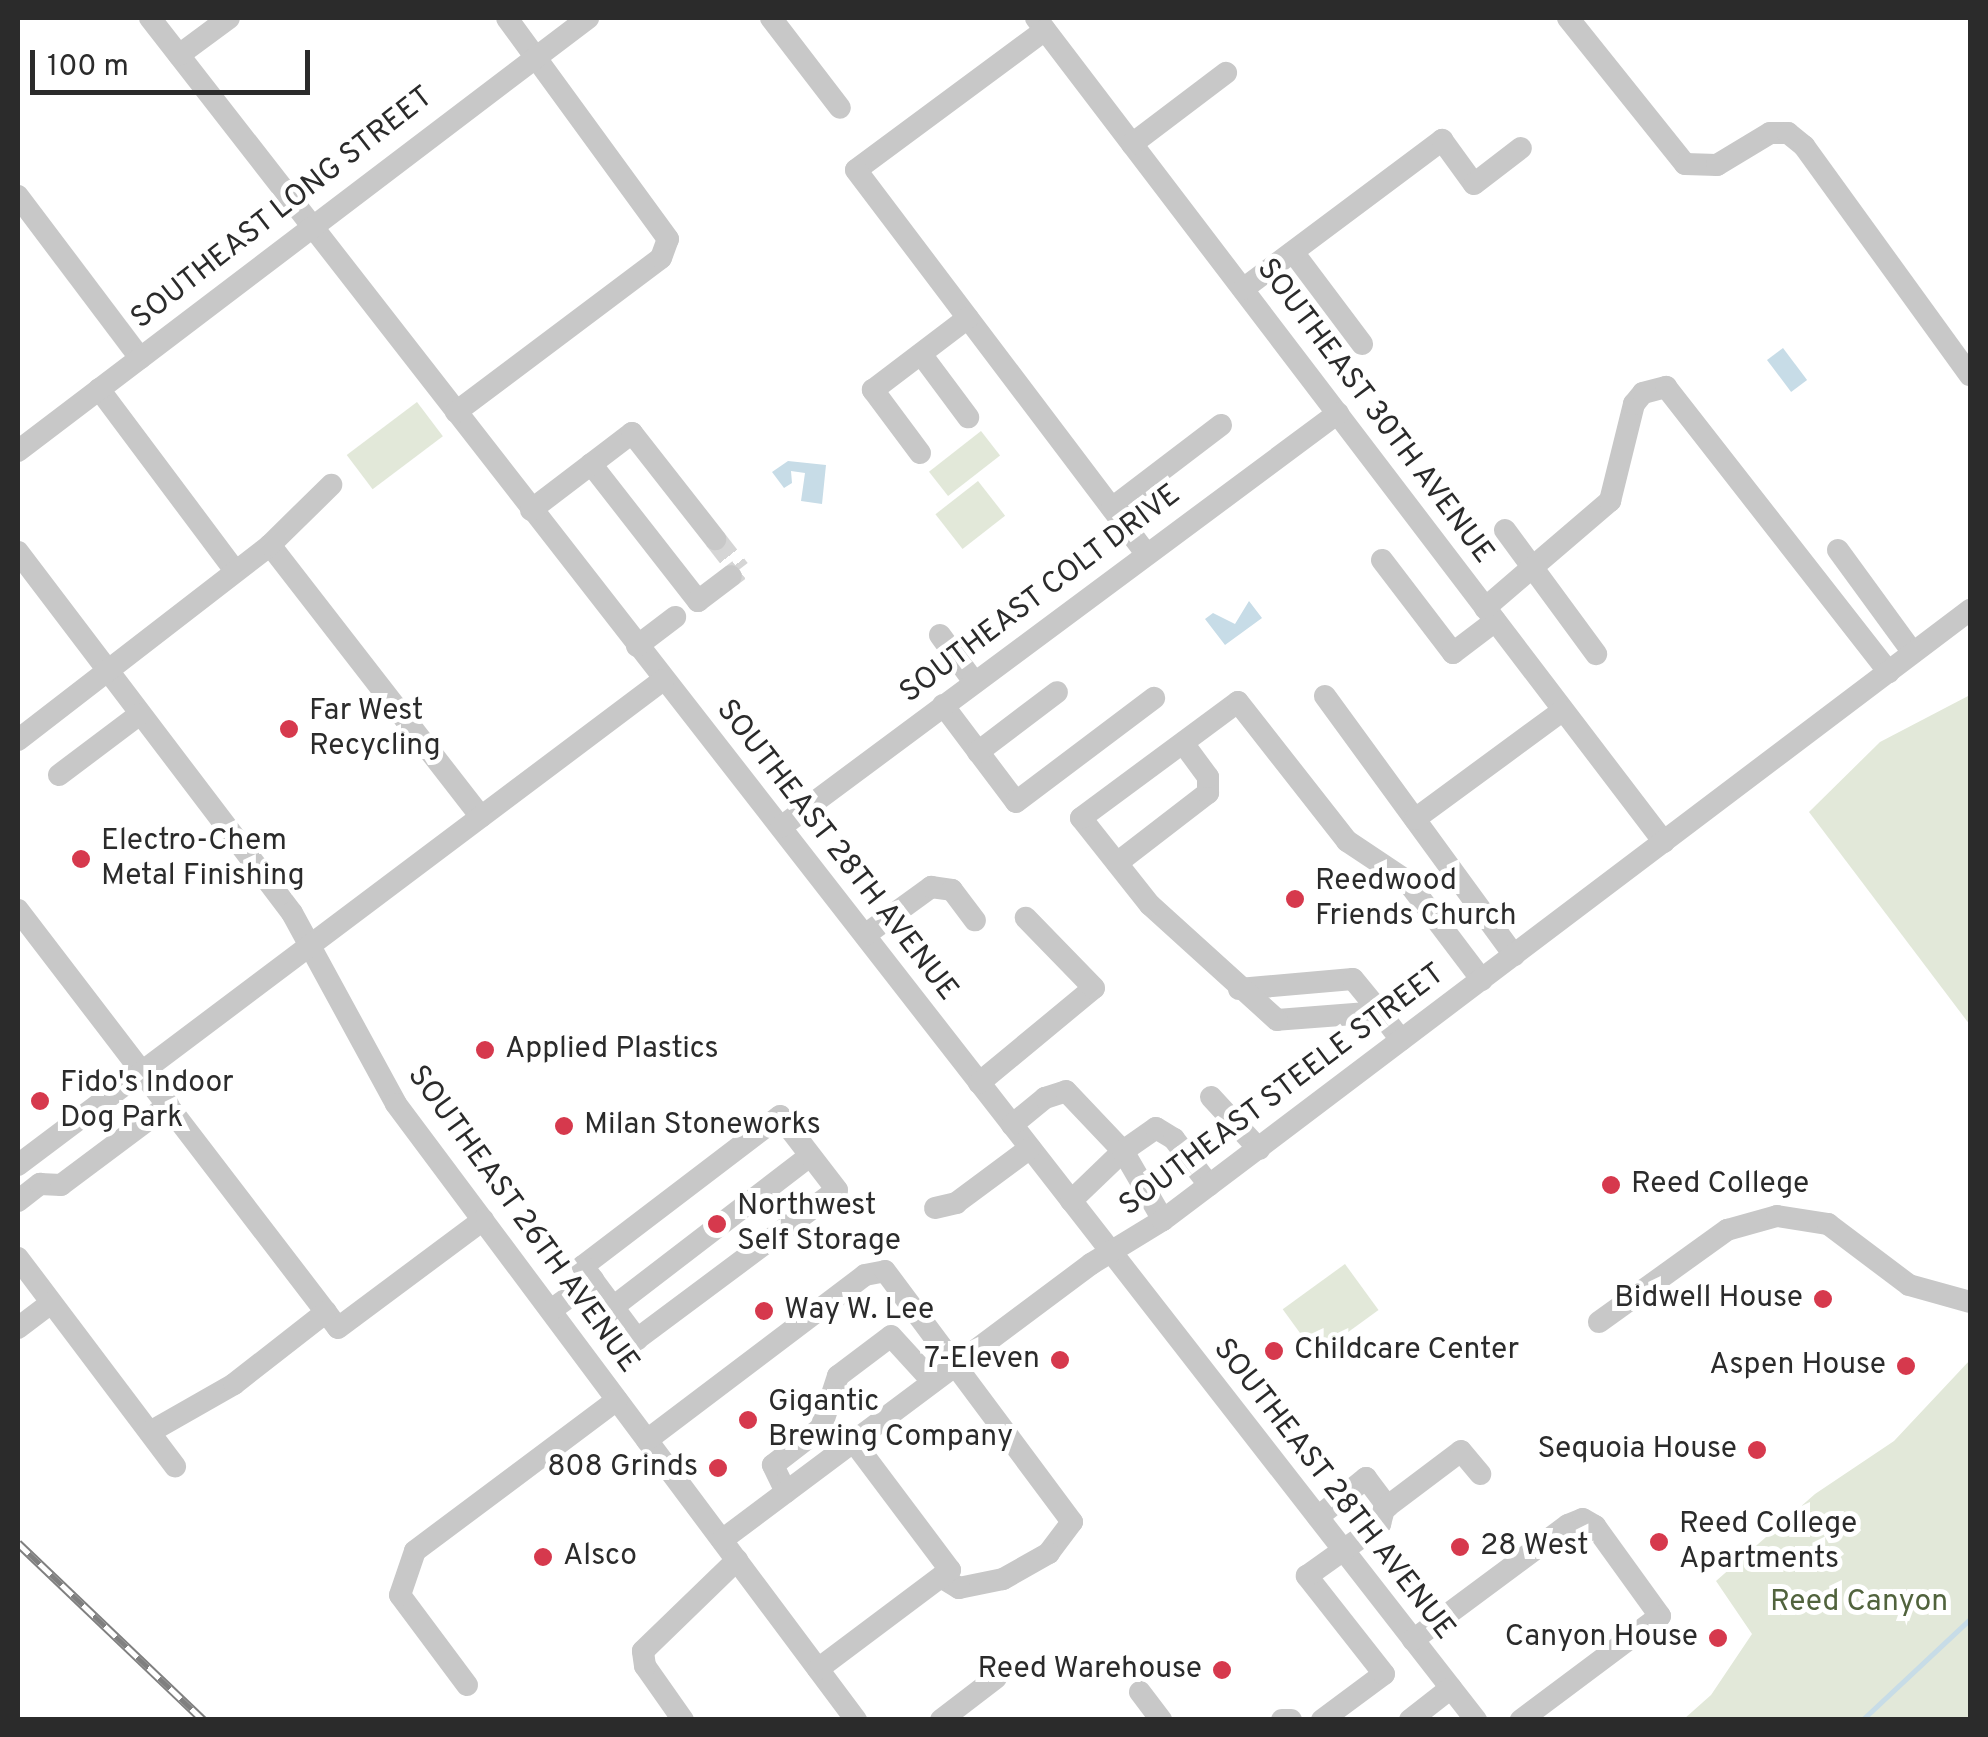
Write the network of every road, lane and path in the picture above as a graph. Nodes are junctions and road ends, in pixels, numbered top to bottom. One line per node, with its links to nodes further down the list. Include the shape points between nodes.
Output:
1 (150, 18): 9 (street, SOUTHEAST 28TH AVENUE)
2 (229, 18): 9 (street)
3 (506, 18): 8 (street)
4 (588, 18): 8 (street, SOUTHEAST LONG STREET)
5 (771, 18): 11 (street)
6 (1568, 18): 22 (street, via 1685,164 1717,166 1770,133 1788,133 1804,146)
7 (1040, 24): 12 (street, SOUTHEAST 30TH AVENUE); 18 (street, via 856,170)
8 (534, 54): 15 (street, SOUTHEAST LONG STREET); 24 (street, via 668,238 661,258)
9 (179, 55): 15 (street, SOUTHEAST 28TH AVENUE)
10 (1226, 73): 12 (street)
11 (840, 108)
12 (1132, 144): 17 (street, SOUTHEAST 30TH AVENUE)
13 (1521, 148): 16 (street, via 1474,184 1442,140)
14 (18, 196): 21 (street)
15 (311, 225): 21 (street, SOUTHEAST LONG STREET); 24 (street, SOUTHEAST 28TH AVENUE)
16 (1294, 252): 17 (street); 19 (street)
17 (1244, 289): 25 (street, SOUTHEAST 30TH AVENUE)
18 (968, 318): 20 (street); 32 (street)
19 (1362, 344)
20 (920, 354): 26 (street); 29 (street, via 873,390)
21 (140, 358): 23 (street, SOUTHEAST LONG STREET)
22 (1970, 375)
23 (99, 389): 28 (street, SOUTHEAST LONG STREET); 42 (street)
24 (456, 412): 33 (street, SOUTHEAST 28TH AVENUE)
25 (1338, 413): 39 (street, SOUTHEAST COLT DRIVE); 45 (street, SOUTHEAST 30TH AVENUE)
26 (968, 418)
27 (1220, 425): 32 (street)
28 (18, 450)
29 (920, 454)
30 (591, 464): 33 (street); 35 (street, via 632,433); 43 (street, via 698,601)
31 (331, 485): 36 (street)
32 (1112, 508): 39 (street)
33 (531, 510): 48 (street, SOUTHEAST 28TH AVENUE)
34 (1505, 530): 41 (street)
35 (714, 539)
36 (270, 545): 42 (street); 65 (street)
37 (1838, 550): 49 (street)
38 (18, 552): 51 (street, SOUTHEAST 26TH AVENUE)
39 (1146, 554): 54 (street, SOUTHEAST COLT DRIVE)
40 (1382, 560): 45 (street, via 1453,653)
41 (1533, 569): 45 (street); 50 (street); 52 (street, via 1610,501 1634,404 1643,393 1666,387)
42 (236, 571): 51 (street)
43 (731, 576)
44 (1970, 610): 49 (street, SOUTHEAST STEELE STREET)
45 (1490, 615): 59 (street, SOUTHEAST 30TH AVENUE)
46 (675, 617): 48 (street)
47 (940, 634): 54 (street)
48 (638, 646): 53 (street, SOUTHEAST 28TH AVENUE)
49 (1913, 653): 52 (street, SOUTHEAST STEELE STREET)
50 (1596, 654)
51 (107, 670): 60 (street, SOUTHEAST 26TH AVENUE); 61 (street)
52 (1889, 672): 68 (street, SOUTHEAST STEELE STREET)
53 (664, 680): 65 (street); 67 (street, SOUTHEAST 28TH AVENUE)
54 (974, 682): 58 (street, SOUTHEAST COLT DRIVE)
55 (1057, 692): 63 (street)
56 (1324, 696): 66 (street)
57 (1154, 698): 63 (street, via 1016,802)
58 (943, 705): 63 (street); 67 (street, SOUTHEAST COLT DRIVE)
59 (1562, 711): 66 (street); 68 (street, SOUTHEAST 30TH AVENUE)
60 (140, 714): 64 (street); 74 (street, SOUTHEAST 26TH AVENUE)
61 (18, 740)
62 (1183, 743): 69 (street, via 1208,776 1208,793); 69 (street, via 1081,818); 76 (street, via 1238,702 1346,841 1408,881)
63 (978, 752)
64 (59, 775)
65 (481, 818): 74 (street)
66 (1415, 819): 75 (street)
67 (780, 827): 73 (street, SOUTHEAST 28TH AVENUE)
68 (1664, 842): 75 (street, SOUTHEAST STEELE STREET)
69 (1117, 864): 77 (street, via 1150,905)
70 (18, 910): 80 (street)
71 (1026, 918): 81 (street, via 1094,988)
72 (975, 920): 73 (street, via 952,890 931,887)
73 (865, 935): 81 (street, SOUTHEAST 28TH AVENUE)
74 (313, 945): 80 (street); 95 (street, SOUTHEAST 26TH AVENUE, via 383,1084)
75 (1514, 955): 76 (street, SOUTHEAST STEELE STREET)
76 (1482, 980): 79 (street, SOUTHEAST STEELE STREET)
77 (1239, 989): 78 (street, via 1277,1020); 78 (street, via 1354,980)
78 (1380, 1012): 79 (street)
79 (1402, 1040): 86 (street, SOUTHEAST STEELE STREET)
80 (143, 1072): 83 (street); 89 (street)
81 (980, 1083): 84 (street, SOUTHEAST 28TH AVENUE)
82 (1212, 1098): 86 (street)
83 (168, 1104): 90 (street, via 62,1185); 104 (street)
84 (1012, 1124): 85 (street, SOUTHEAST 28TH AVENUE); 87 (street, via 1066,1091)
85 (1030, 1148): 93 (street, SOUTHEAST 28TH AVENUE); 94 (street, via 956,1203)
86 (1259, 1148): 91 (street, SOUTHEAST STEELE STREET)
87 (1123, 1151): 91 (street, via 1156,1128 1174,1140); 93 (street); 96 (street)
88 (810, 1156): 99 (street, via 780,1116 583,1266); 102 (street); 102 (street, via 836,1190 637,1339)
89 (20, 1163): 90 (street)
90 (40, 1184): 92 (street)
91 (1209, 1185): 96 (street, SOUTHEAST STEELE STREET)
92 (18, 1201)
93 (1071, 1201): 97 (street, SOUTHEAST 28TH AVENUE)
94 (936, 1208)
95 (483, 1220): 103 (street, SOUTHEAST 26TH AVENUE); 104 (street)
96 (1163, 1220): 97 (street, SOUTHEAST STEELE STREET)
97 (1111, 1253): 107 (street, SOUTHEAST STEELE STREET); 117 (street, SOUTHEAST 28TH AVENUE)
98 (18, 1258): 101 (street)
99 (593, 1280): 102 (street); 103 (street)
100 (1970, 1302): 105 (street, via 1909,1285 1828,1224 1777,1216 1726,1230)
101 (51, 1303): 106 (street); 110 (street)
102 (613, 1307)
103 (551, 1310): 109 (street, SOUTHEAST 26TH AVENUE)
104 (332, 1320): 110 (street)
105 (1599, 1322)
106 (18, 1328)
107 (958, 1364): 108 (street, SOUTHEAST STEELE STREET); 111 (street, via 888,1273 875,1270); 121 (street, via 1072,1522 1050,1553 1003,1579 974,1588)
108 (933, 1382): 112 (street, SOUTHEAST STEELE STREET); 115 (street, via 891,1336 838,1376 820,1428 773,1465)
109 (618, 1400): 111 (street, SOUTHEAST 26TH AVENUE); 125 (street, via 415,1551 400,1595)
110 (150, 1432): 113 (street)
111 (648, 1440): 118 (street, SOUTHEAST 26TH AVENUE)
112 (854, 1442): 115 (street, SOUTHEAST STEELE STREET); 121 (street, via 950,1570)
113 (176, 1466)
114 (1480, 1474): 116 (street, via 1462,1451)
115 (786, 1492): 118 (street, SOUTHEAST STEELE STREET)
116 (1388, 1507): 117 (street, via 1366,1478); 119 (street, via 1380,1524)
117 (1318, 1517): 119 (street, SOUTHEAST 28TH AVENUE)
118 (722, 1540): 120 (street, SOUTHEAST 26TH AVENUE)
119 (1342, 1550): 122 (street, SOUTHEAST 28TH AVENUE); 134 (street, via 1307,1576 1384,1674)
120 (737, 1560): 123 (street, SOUTHEAST 26TH AVENUE); 128 (street, via 643,1651 645,1666)
121 (942, 1577): 123 (street)
122 (1412, 1640): 126 (street, SOUTHEAST 28TH AVENUE); 137 (street, via 1568,1524 1584,1519 1594,1526 1660,1616)
123 (818, 1669): 129 (street, SOUTHEAST 26TH AVENUE)
124 (996, 1678): 130 (street)
125 (467, 1686)
126 (1451, 1688): 135 (street); 136 (street, SOUTHEAST 28TH AVENUE)
127 (1140, 1692): 131 (street)
128 (683, 1720)
129 (856, 1720)
130 (941, 1720)
131 (1161, 1720)
132 (1282, 1720): 133 (street)
133 (1291, 1720)
134 (1322, 1720)
135 (1410, 1720)
136 (1476, 1720)
137 (1522, 1720)

